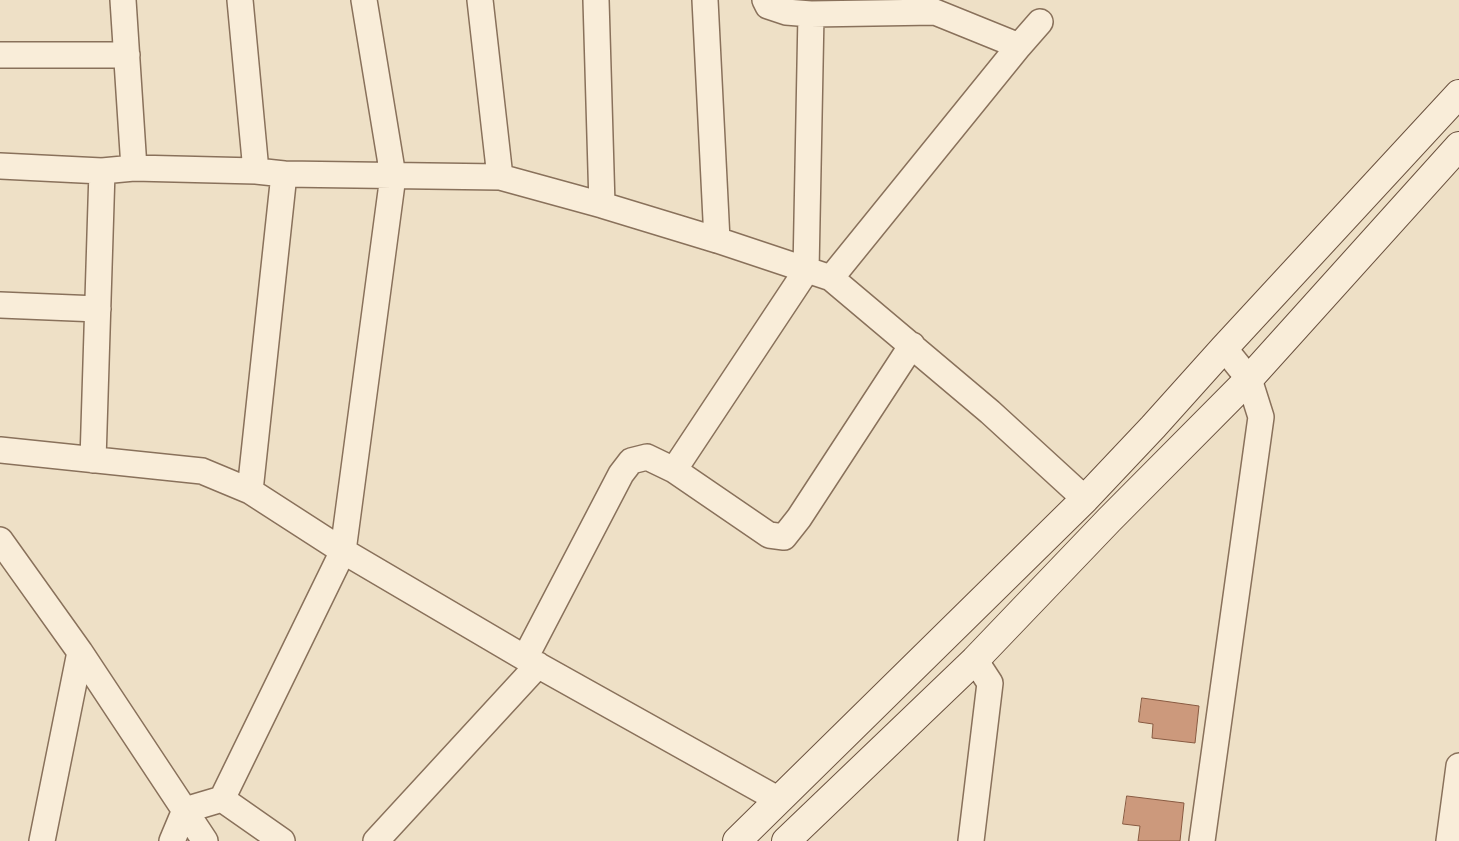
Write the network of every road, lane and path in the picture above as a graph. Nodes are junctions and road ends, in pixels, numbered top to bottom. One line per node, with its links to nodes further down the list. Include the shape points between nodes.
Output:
1 (123, 0): 13 (street)
2 (240, 0): 19 (street)
3 (364, 0): 21 (street)
4 (480, 0): 22 (street)
5 (596, 0): 23 (street)
6 (705, 0): 24 (street)
7 (765, 0): 9 (street, via 768,6 786,12)
8 (938, 6): 9 (street); 11 (street)
9 (811, 14): 25 (street)
10 (1040, 22): 11 (street)
11 (1019, 46): 26 (street)
12 (0, 55): 13 (street)
13 (127, 55): 17 (street)
14 (1459, 94): 30 (main road)
15 (1459, 146): 31 (main road)
16 (0, 166): 18 (street)
17 (134, 168): 18 (street); 19 (street)
18 (102, 171): 28 (street)
19 (256, 171): 20 (street)
20 (284, 174): 21 (street); 35 (street)
21 (393, 176): 22 (street); 38 (street)
22 (500, 177): 23 (street)
23 (602, 205): 24 (street)
24 (717, 240): 25 (street)
25 (806, 271): 26 (street); 34 (street)
26 (831, 278): 29 (street)
27 (0, 305): 28 (street)
28 (98, 309): 33 (street)
29 (912, 346): 34 (street, via 784,536 769,535); 36 (street)
30 (1224, 348): 31 (street); 36 (main road)
31 (1249, 379): 40 (main road); 54 (street, via 1261,418)
32 (0, 450): 33 (street)
33 (93, 460): 35 (street, via 202,471)
34 (674, 470): 41 (street, via 647,457 632,461 621,474)
35 (250, 491): 38 (street)
36 (1085, 499): 44 (main road)
37 (0, 540): 39 (street)
38 (343, 551): 41 (street); 43 (street)
39 (80, 652): 45 (street); 46 (street)
40 (975, 660): 52 (main road); 53 (street, via 990,683)
41 (532, 662): 44 (street); 50 (street)
42 (1459, 766): 55 (street)
43 (222, 799): 45 (street); 49 (street)
44 (779, 800): 51 (main road)
45 (185, 810): 47 (street); 48 (street)
46 (42, 841)
47 (172, 841)
48 (205, 841)
49 (282, 841)
50 (376, 841)
51 (737, 841)
52 (786, 841)
53 (971, 841)
54 (1202, 841)
55 (1449, 841)

